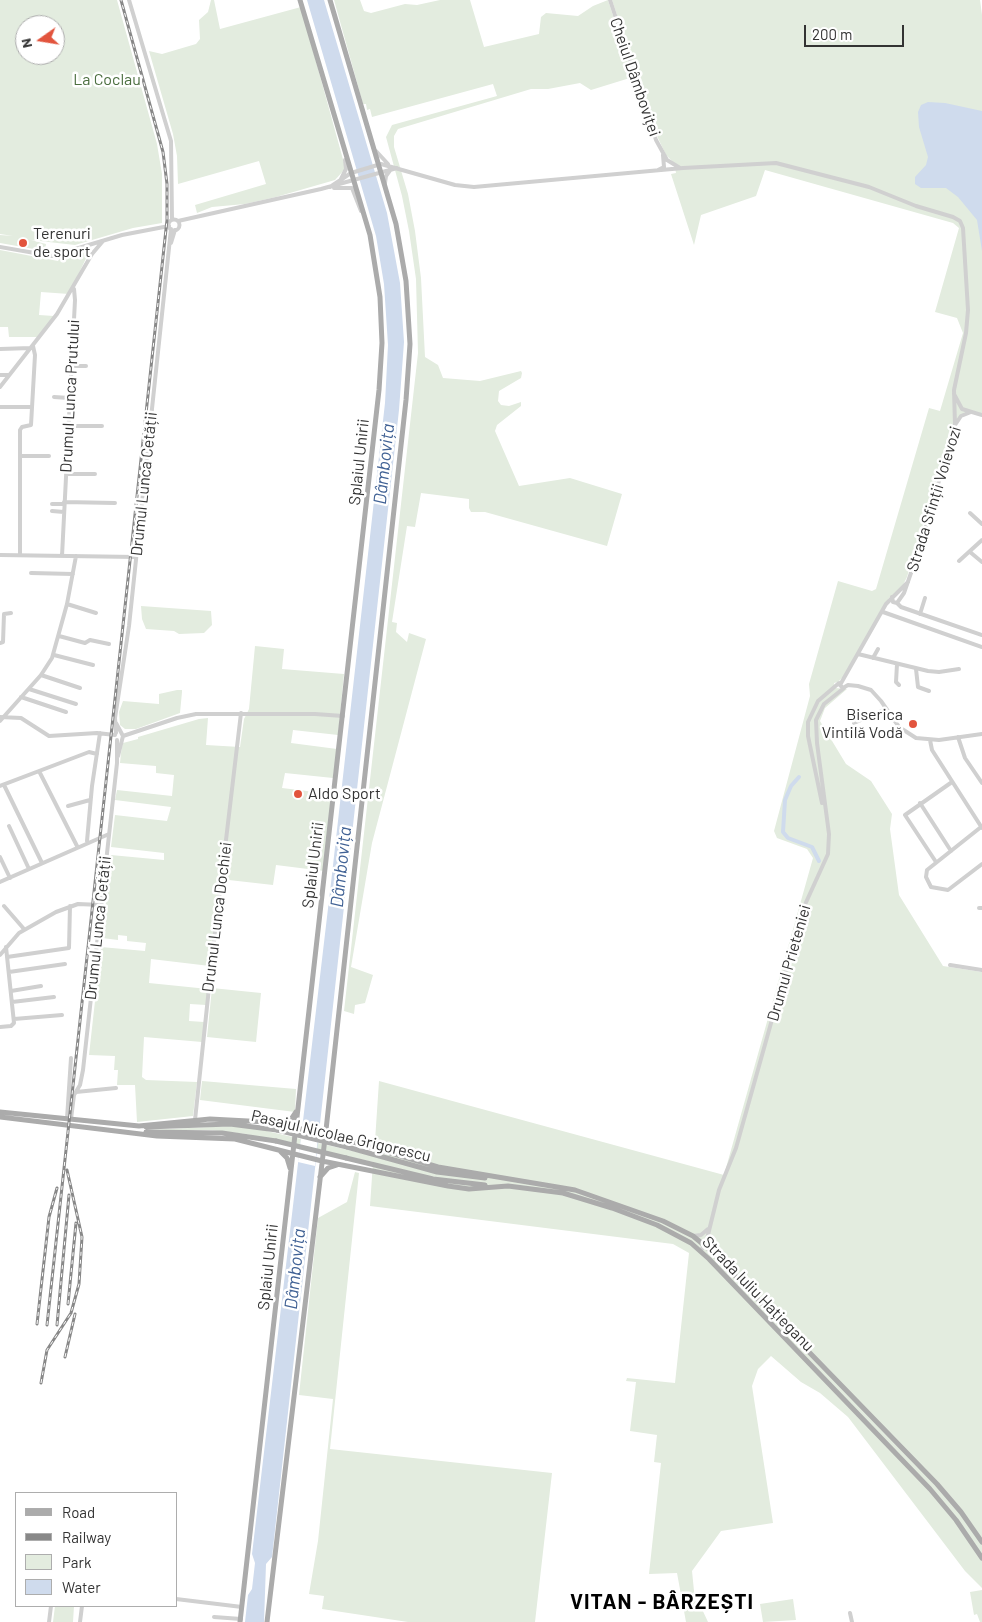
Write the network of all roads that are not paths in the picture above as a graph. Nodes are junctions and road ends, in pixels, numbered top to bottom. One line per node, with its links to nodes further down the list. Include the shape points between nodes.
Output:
1 (129, 0): 20 (street, via 171,141)
2 (300, 0): 5 (main road, Splaiul Unirii)
3 (330, 0): 6 (main road)
4 (610, 0): 7 (street, Cheiul Dâmboviței)
5 (338, 126): 13 (main road, Splaiul Unirii); 16 (street, via 346,166)
6 (373, 145): 9 (main road); 10 (street)
7 (662, 153): 8 (street); 11 (street)
8 (670, 163): 11 (street); 11 (street); 12 (street)
9 (377, 165): 10 (street); 13 (street); 14 (main road)
10 (390, 167): 11 (street, via 470,187 654,172); 14 (street); 18 (street)
11 (666, 168): 12 (street)
12 (683, 168): 32 (street, via 784,163 869,187 958,219 964,231 968,310)
13 (354, 172): 15 (main road, Splaiul Unirii); 16 (street)
14 (379, 172): 15 (street); 18 (main road)
15 (356, 179): 17 (street); 19 (main road, Splaiul Unirii)
16 (340, 181): 17 (street)
17 (328, 187): 19 (street, via 352,188); 20 (street)
18 (386, 190): 156 (main road, via 405,274 409,365)
19 (366, 219): 101 (main road, Splaiul Unirii, via 380,297 382,358)
20 (176, 222): 21 (street); 21 (street)
21 (172, 228): 22 (street); 60 (street, Drumul Lunca Cetății)
22 (103, 241): 23 (street, via 52,256); 24 (street, via 92,254)
23 (0, 247)
24 (74, 289): 25 (street); 27 (street, Drumul Lunca Prutului)
25 (32, 347): 26 (street); 30 (street); 36 (street)
26 (0, 349)
27 (71, 366): 28 (street); 34 (street, Drumul Lunca Prutului)
28 (86, 366)
29 (0, 375): 30 (street)
30 (10, 375): 31 (street)
31 (0, 387)
32 (954, 393): 37 (street); 38 (street)
33 (54, 397): 34 (street)
34 (69, 398): 41 (street, Drumul Lunca Prutului)
35 (0, 407): 36 (street)
36 (32, 407): 43 (street, via 31,426 20,430)
37 (962, 412): 38 (street); 38 (street, via 958,408); 39 (street, Strada Sfinții Voievozi); 40 (street, Strada Sfinții Voievozi)
38 (955, 413): 40 (street)
39 (982, 415)
40 (956, 425): 65 (street, Strada Sfinții Voievozi)
41 (68, 426): 42 (street); 45 (street, Drumul Lunca Prutului)
42 (102, 426)
43 (20, 456): 44 (street); 57 (street)
44 (48, 456)
45 (66, 474): 46 (street); 47 (street, Drumul Lunca Prutului)
46 (95, 474)
47 (64, 503): 48 (street); 49 (street); 51 (street, Drumul Lunca Prutului)
48 (114, 503)
49 (52, 504)
50 (52, 511): 51 (street)
51 (64, 512): 58 (street, Drumul Lunca Prutului)
52 (970, 513): 53 (street)
53 (982, 524)
54 (982, 540): 55 (street)
55 (970, 552): 61 (street); 62 (street)
56 (0, 555): 57 (street)
57 (20, 555): 58 (street)
58 (62, 556): 59 (street)
59 (76, 556): 60 (street); 64 (street)
60 (136, 557): 109 (street, Drumul Lunca Cetății, via 115,718)
61 (959, 561)
62 (982, 562)
63 (31, 573): 64 (street)
64 (73, 574): 70 (street)
65 (908, 582): 66 (street, Strada Sfinții Voievozi); 69 (street, Strada Sfinții Voievozi)
66 (896, 594): 67 (street, Strada Sfinții Voievozi); 69 (street)
67 (892, 597): 69 (street); 71 (street)
68 (925, 598): 74 (street)
69 (897, 602): 71 (street, via 889,604); 74 (street, via 901,607)
70 (67, 604): 73 (street); 76 (street)
71 (883, 611): 79 (street); 81 (street)
72 (11, 612): 77 (street, via 4,614 3,642)
73 (96, 613)
74 (920, 614): 75 (street)
75 (982, 635)
76 (59, 636): 78 (street, via 86,643 91,640); 82 (street)
77 (0, 643)
78 (109, 644)
79 (982, 647)
80 (878, 649): 83 (street)
81 (858, 654): 83 (street); 88 (street)
82 (54, 655): 85 (street); 89 (street)
83 (873, 658): 84 (street)
84 (897, 664): 86 (street); 92 (street, via 896,682)
85 (93, 665)
86 (916, 669): 87 (street, via 939,672); 95 (street, via 918,687)
87 (959, 669)
88 (847, 674): 90 (street); 91 (street)
89 (41, 675): 93 (street); 94 (street)
90 (841, 681): 91 (street); 91 (street, via 840,687); 120 (street, via 814,707 807,727)
91 (846, 685): 98 (street, via 871,690); 120 (street, Drumul Prieteniei, via 822,706 816,720)
92 (899, 685)
93 (80, 688)
94 (29, 689): 96 (street); 97 (street)
95 (929, 691)
96 (21, 697): 99 (street); 102 (street)
97 (76, 704)
98 (886, 709): 104 (street); 105 (street)
99 (66, 712)
100 (241, 714): 101 (street); 109 (street, via 184,716); 161 (street, Drumul Lunca Dochiei)
101 (343, 716): 157 (main road, Splaiul Unirii)
102 (2, 717): 103 (street); 107 (street, via 21,718 49,736)
103 (0, 721)
104 (854, 723)
105 (901, 730): 106 (street); 111 (street, via 916,738)
106 (883, 732)
107 (100, 733): 109 (street); 112 (street)
108 (982, 734): 110 (street)
109 (119, 736): 123 (street, Drumul Lunca Cetății)
110 (958, 737): 111 (street); 115 (street, via 965,758)
111 (930, 740): 114 (street, via 932,750)
112 (97, 754): 113 (street, via 89,752); 117 (street)
113 (39, 771): 116 (street); 125 (street)
114 (952, 782): 118 (street); 122 (street)
115 (982, 783)
116 (2, 785): 129 (street)
117 (90, 800): 119 (street); 124 (street)
118 (920, 803): 126 (street); 128 (street, via 906,813 906,817)
119 (68, 806)
120 (826, 814): 175 (street, Drumul Prieteniei, via 828,854 800,919 738,1141 719,1190)
121 (9, 826): 131 (street)
122 (982, 828): 126 (street)
123 (108, 834): 124 (street); 134 (street, Drumul Lunca Cetății)
124 (88, 841): 125 (street)
125 (77, 846): 129 (street)
126 (951, 851): 128 (street)
127 (0, 857): 132 (street)
128 (936, 862): 130 (street, via 926,874 931,887 948,890)
129 (42, 863): 131 (street)
130 (982, 864)
131 (29, 868): 132 (street)
132 (10, 878): 133 (street)
133 (0, 882)
134 (100, 905): 136 (street); 154 (street, Drumul Lunca Cetății, via 83,1070)
135 (4, 906): 137 (street)
136 (70, 906): 137 (street); 140 (street, via 69,948)
137 (24, 929): 138 (street)
138 (6, 947): 139 (street); 140 (street)
139 (0, 955)
140 (8, 957): 144 (street)
141 (65, 964): 144 (street)
142 (950, 965): 143 (street)
143 (982, 970)
144 (9, 972): 146 (street)
145 (41, 986): 146 (street)
146 (11, 990): 148 (street)
147 (54, 997): 148 (street)
148 (12, 1002): 150 (street)
149 (62, 1015): 150 (street)
150 (14, 1019): 151 (street, via 12,1026)
151 (0, 1027)
152 (71, 1058): 155 (street)
153 (116, 1088): 154 (street)
154 (76, 1092): 155 (street); 160 (street, Drumul Lunca Cetății)
155 (69, 1094): 160 (street)
156 (328, 1108): 165 (main road); 166 (main road, via 330,1129)
157 (298, 1109): 162 (main road, via 290,1121); 163 (main road, Splaiul Unirii)
158 (0, 1112): 160 (main road)
159 (0, 1117): 164 (main road)
160 (69, 1119): 164 (main road)
161 (195, 1120): 162 (main road, via 242,1120); 164 (main road)
162 (278, 1127): 163 (main road, Strada Iuliu Hațieganu); 164 (main road, Pasajul Nicolae Grigorescu, via 230,1124); 173 (main road, Pasajul Nicolae Grigorescu, bridge, via 437,1172)
163 (296, 1127): 165 (main road, Strada Iuliu Hațieganu); 168 (main road, Splaiul Unirii)
164 (138, 1129): 167 (main road, Strada Iuliu Hațieganu, via 157,1136 228,1138); 174 (main road, Pasajul Nicolae Grigorescu, bridge, via 222,1132 276,1141 448,1181)
165 (325, 1134): 166 (main road, Strada Iuliu Hațieganu); 169 (main road)
166 (342, 1139): 173 (main road, Strada Iuliu Hațieganu, via 430,1165)
167 (274, 1148): 168 (main road, Strada Iuliu Hațieganu); 171 (main road, via 285,1156)
168 (293, 1154): 169 (main road, Strada Iuliu Hațieganu); 171 (main road, Splaiul Unirii)
169 (322, 1161): 170 (main road, Strada Iuliu Hațieganu); 172 (main road)
170 (340, 1164): 172 (main road, via 328,1168); 174 (main road, Strada Iuliu Hațieganu, via 453,1187)
171 (291, 1172): 186 (main road, Splaiul Unirii)
172 (320, 1178): 192 (main road)
173 (508, 1180): 176 (main road, Strada Iuliu Hațieganu, via 564,1188 601,1198 656,1218)
174 (508, 1186): 178 (main road, Strada Iuliu Hațieganu, via 563,1193 606,1206 665,1228)
175 (709, 1228): 176 (street, via 702,1235); 177 (street, Drumul Prieteniei)
176 (693, 1236): 177 (main road, Strada Iuliu Hațieganu)
177 (706, 1245): 178 (street); 179 (main road, Strada Iuliu Hațieganu)
178 (701, 1250): 180 (main road, Strada Iuliu Hațieganu)
179 (873, 1418): 180 (main road); 181 (main road, Strada Iuliu Hațieganu, via 949,1498)
180 (867, 1423): 182 (main road, Strada Iuliu Hațieganu, via 948,1510)
181 (982, 1542)
182 (982, 1558)
183 (178, 1600): 186 (street)
184 (51, 1607): 190 (street)
185 (82, 1607): 191 (street)
186 (242, 1607): 189 (main road, Splaiul Unirii)
187 (850, 1613): 193 (street)
188 (214, 1617): 189 (street)
189 (241, 1620)
190 (50, 1622)
191 (80, 1622)
192 (267, 1622)
193 (852, 1622)

